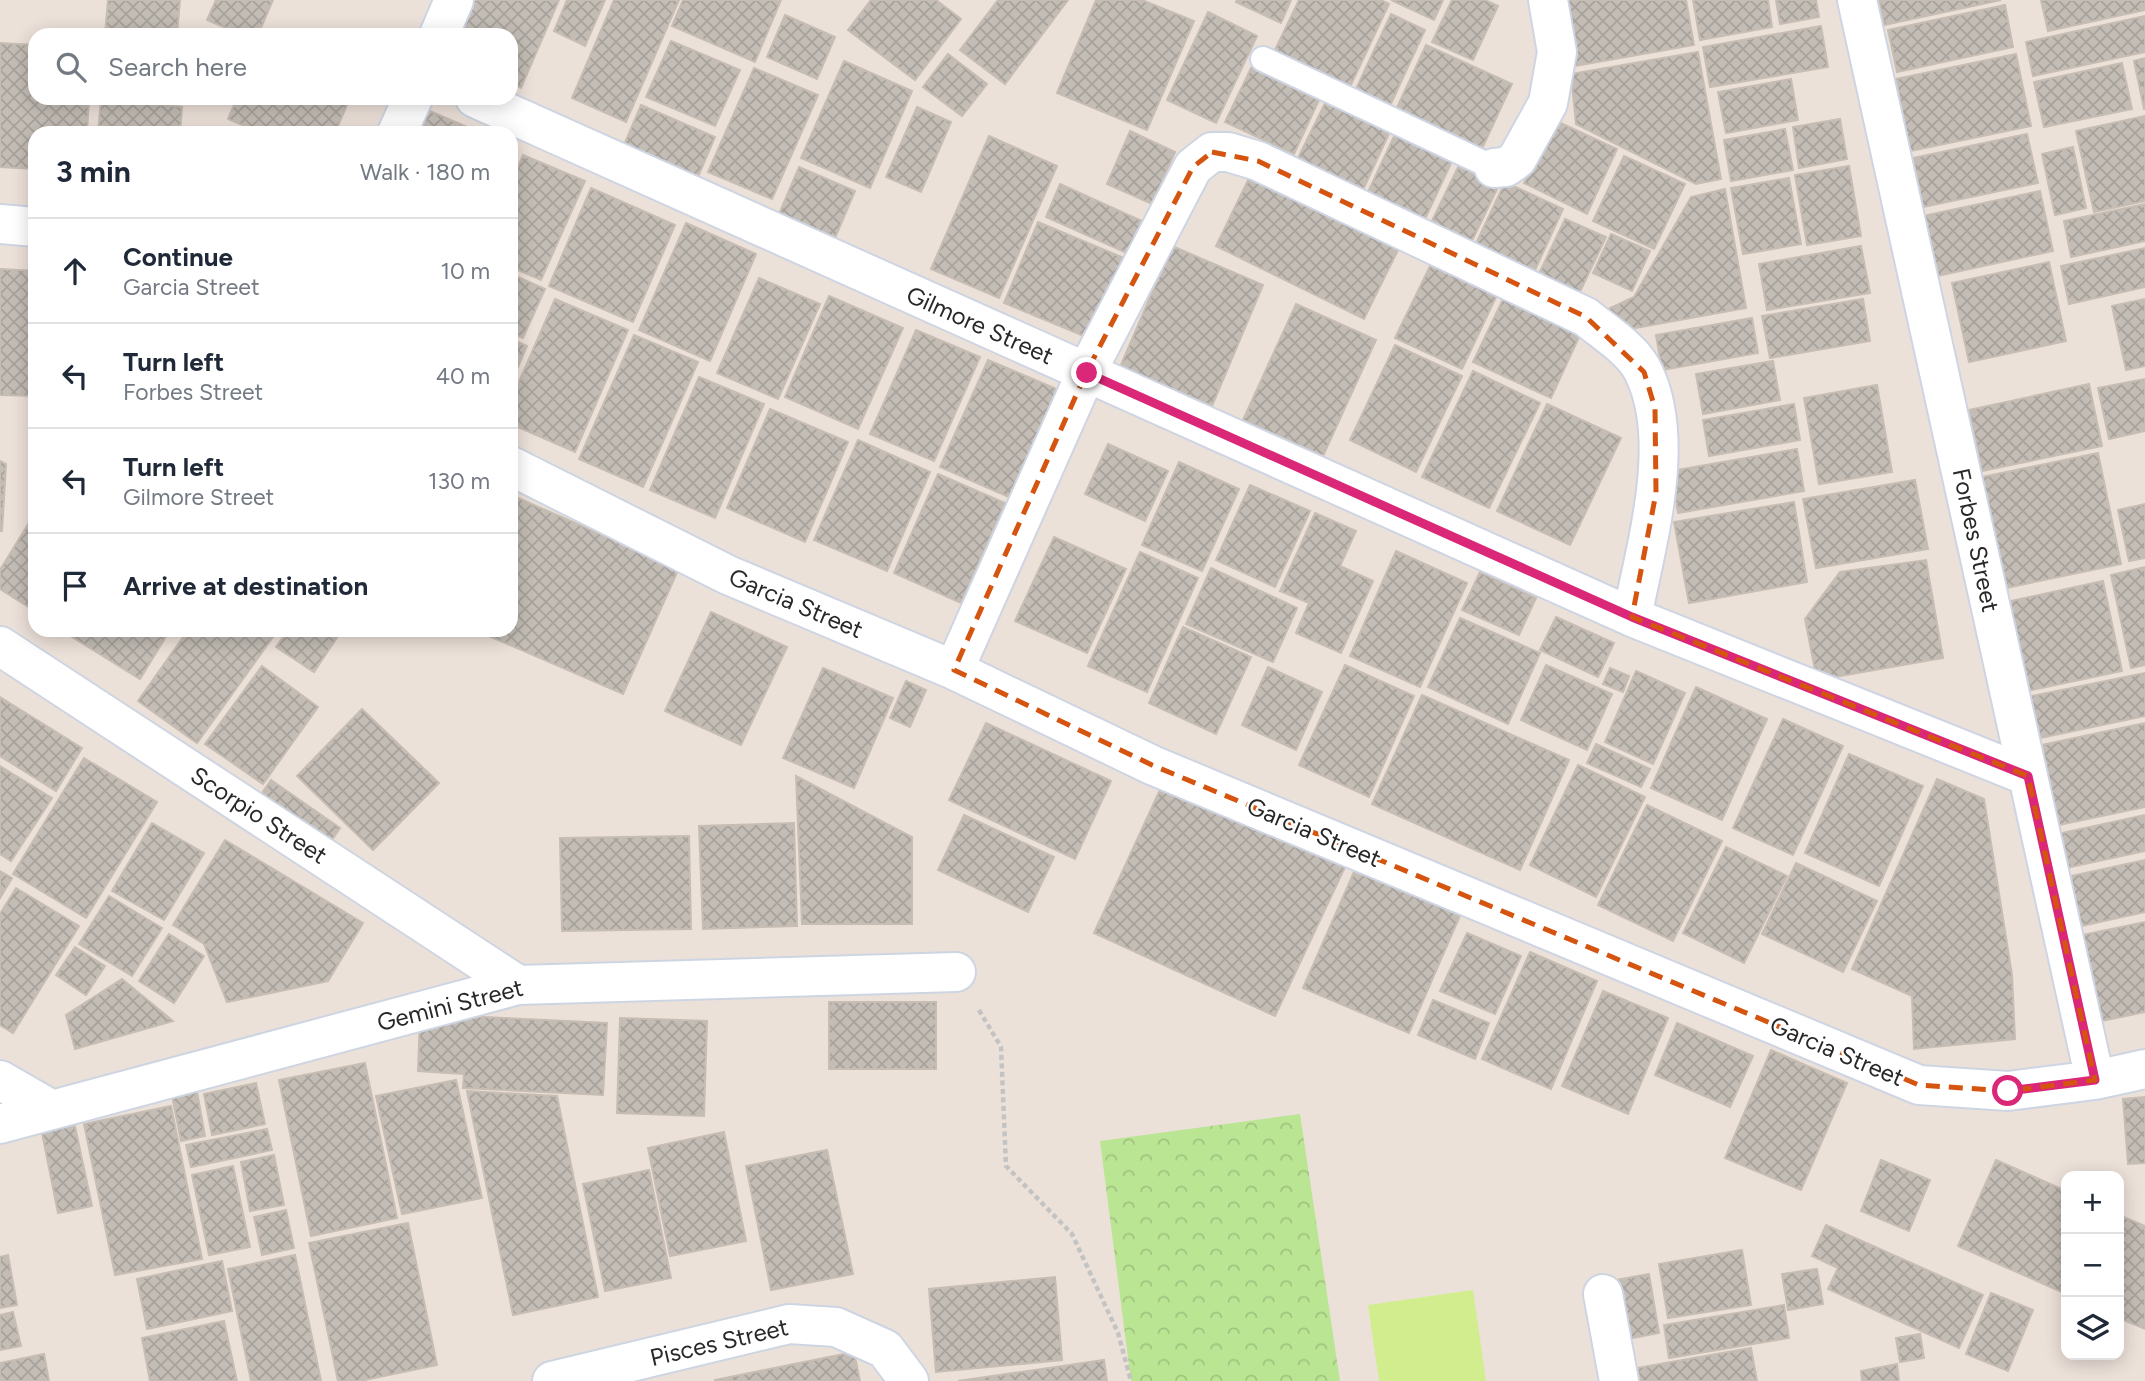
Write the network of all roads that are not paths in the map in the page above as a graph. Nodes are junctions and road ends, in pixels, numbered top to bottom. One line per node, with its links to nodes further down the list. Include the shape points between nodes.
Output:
1 (454, 0): 4 (street)
2 (1548, 0): 9 (street, via 1557,52 1548,103 1517,159 1506,167)
3 (1857, 0): 17 (street, Forbes Street)
4 (442, 28)
5 (1263, 59): 9 (lane)
6 (409, 105): 8 (street)
7 (491, 105): 12 (street, Gilmore Street)
8 (400, 126)
9 (1494, 167)
10 (0, 224): 11 (street)
11 (28, 226)
12 (1087, 373): 14 (street, Gilmore Street); 14 (street, via 1193,167 1212,152 1258,161 1586,317 1631,355 1644,372 1655,408 1659,452); 16 (street)
13 (518, 470): 16 (street, Garcia Street, via 728,575)
14 (1632, 617): 17 (street, Gilmore Street)
15 (0, 646): 19 (street, Scorpio Street)
16 (954, 670): 22 (street, Garcia Street, via 1152,765 1919,1085 2008,1091)
17 (2028, 776): 22 (street, Forbes Street)
18 (956, 972): 19 (street, Gemini Street)
19 (518, 985): 23 (street, Gemini Street)
20 (2145, 1069): 22 (street, Garcia Street)
21 (0, 1080): 23 (street)
22 (2095, 1080)
23 (52, 1110): 24 (street, Gemini Street)
24 (0, 1124)
25 (1603, 1294): 28 (street)
26 (552, 1381): 27 (street, Pisces Street, via 789,1324 836,1326 886,1349)
27 (909, 1381)
28 (1619, 1381)

